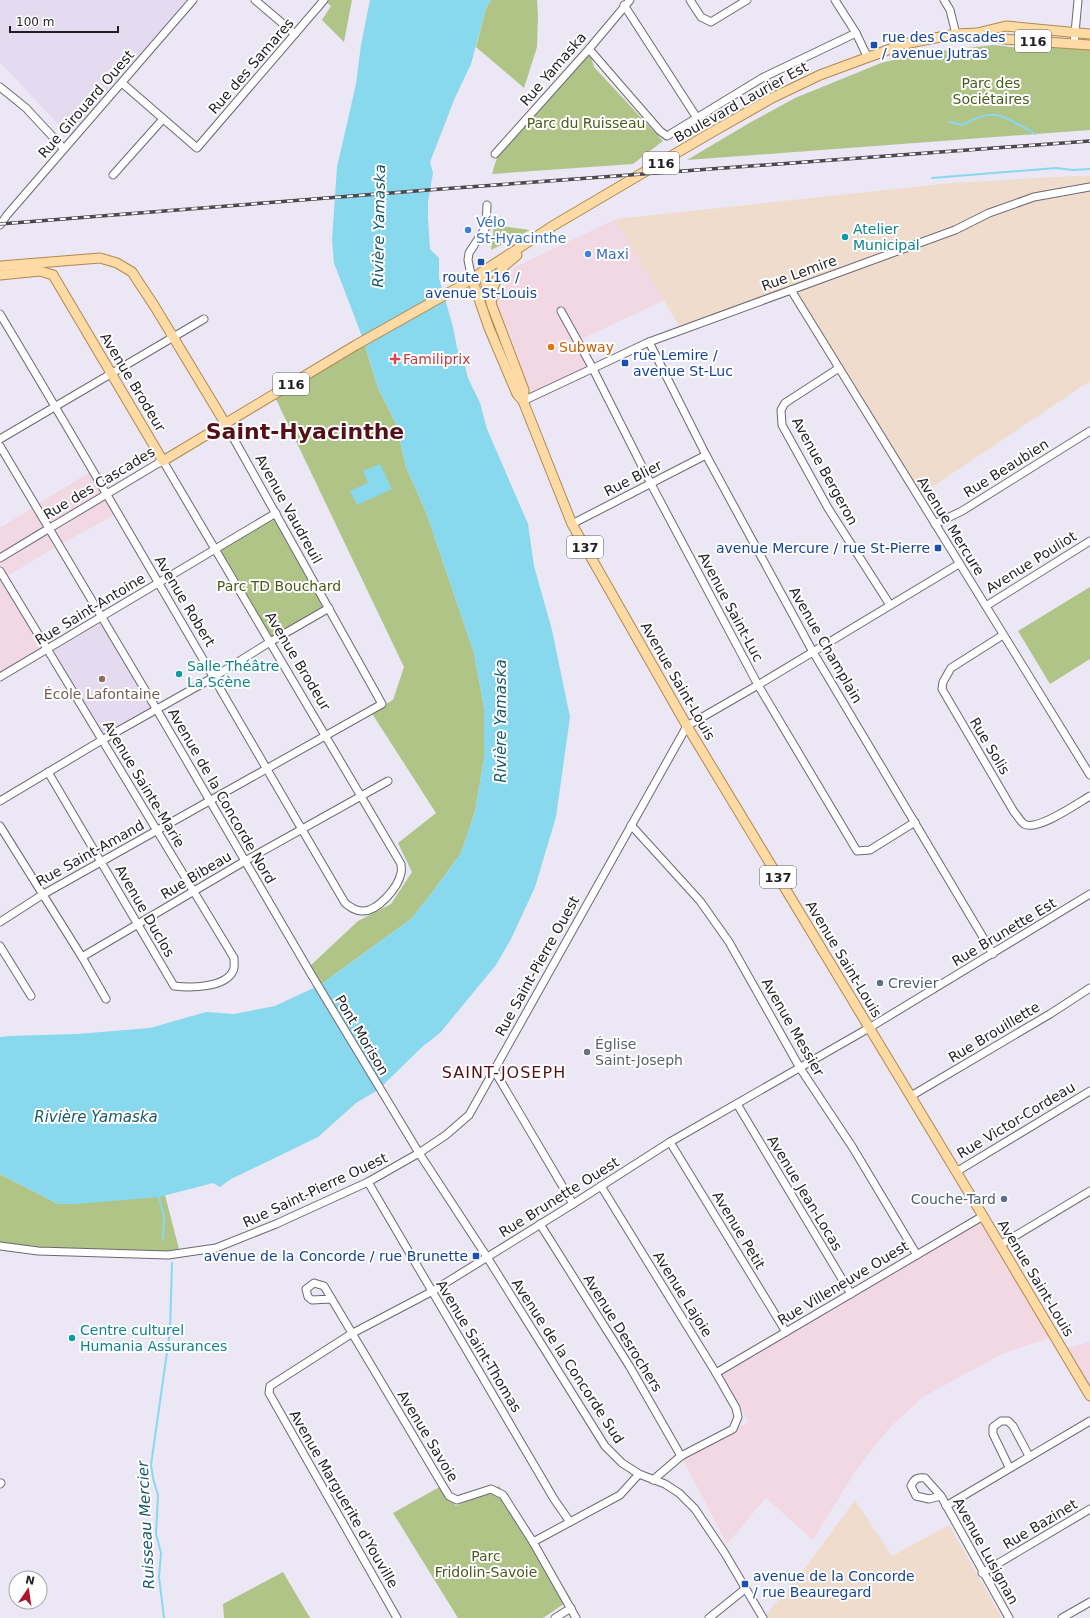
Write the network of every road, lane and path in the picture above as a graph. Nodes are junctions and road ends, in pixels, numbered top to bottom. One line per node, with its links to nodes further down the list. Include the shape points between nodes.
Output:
1 (193, 0): 20 (street, Rue Girouard Ouest)
2 (256, 0): 12 (street)
3 (324, 0): 12 (street, Rue des Samares)
4 (690, 0): 5 (street, via 701,17 711,22)
5 (747, 0)
6 (835, 0): 13 (street)
7 (944, 0): 14 (street, via 950,10)
8 (1078, 0): 11 (street)
9 (627, 2): 18 (street, Rue Yamaska); 23 (street)
10 (977, 33): 11 (main road, Boulevard Laurier Est / 116, via 1006,26); 14 (main road, Boulevard Laurier Est / 116); 16 (main road, Boulevard Laurier Est / 116, via 1003,38)
11 (1075, 33): 15 (main road, Boulevard Laurier Est / 116); 16 (street)
12 (295, 34): 22 (street, Rue des Samares, via 197,148)
13 (856, 34): 19 (street); 23 (street, via 762,78)
14 (956, 34): 19 (main road, Boulevard Laurier Est / 116, via 904,44)
15 (1090, 34)
16 (1074, 44): 17 (main road, Boulevard Laurier Est / 116)
17 (1090, 45)
18 (589, 49): 23 (street, via 667,136); 25 (street, Rue Yamaska)
19 (867, 56): 30 (main road, Boulevard Laurier Est / 116, via 772,98)
20 (122, 83): 22 (street); 24 (street, Rue Girouard Ouest)
21 (0, 87): 24 (street, via 26,108)
22 (163, 118): 26 (street)
23 (697, 118)
24 (64, 148): 29 (street, Rue Girouard Ouest)
25 (495, 154)
26 (113, 175)
27 (1090, 187): 37 (street, Rue Lemire, via 1034,197 990,213 955,230)
28 (487, 205): 36 (street, Avenue Saint-Louis, via 486,227 469,253)
29 (0, 225)
30 (551, 227): 33 (main road, Boulevard Laurier Est / 116); 38 (main road, via 502,268 493,288)
31 (60, 262): 32 (main road, Avenue Vaudreuil); 35 (main road); 42 (main road, Avenue Vaudreuil, via 100,258 117,263 132,272)
32 (0, 266)
33 (483, 273): 36 (main road, Boulevard Laurier Est / 116); 38 (main road, Avenue Saint-Louis / 137)
34 (0, 275): 35 (main road, via 40,271)
35 (53, 275): 47 (main road, Avenue Brodeur)
36 (472, 279): 44 (main road, Boulevard Laurier Est / 116); 48 (main road, Avenue Saint-Louis / 137, via 488,328 517,394)
37 (791, 290): 43 (street, Rue Lemire); 46 (street, Avenue Mercure)
38 (492, 306): 48 (main road, Avenue Saint-Louis / 137, via 524,390)
39 (561, 311): 45 (street, Avenue Saint-Luc)
40 (0, 314): 49 (street, Avenue Robert)
41 (204, 319): 42 (street)
42 (173, 337): 47 (street); 50 (main road, Avenue Vaudreuil)
43 (649, 342): 45 (street, Rue Lemire); 54 (street, Avenue Champlain)
44 (356, 344): 50 (main road, Rue des Cascades / 116)
45 (592, 367): 48 (street, Rue Lemire); 56 (street, Avenue Saint-Luc)
46 (839, 368): 60 (street, Avenue Mercure); 68 (street, Avenue Bergeron, via 785,403 781,410 782,425 828,508)
47 (111, 374): 49 (street); 55 (main road, Avenue Brodeur)
48 (523, 401): 59 (main road, Avenue Saint-Louis / 137)
49 (56, 406): 52 (street); 57 (street, Avenue Robert)
50 (225, 424): 55 (main road, Rue des Cascades / 116); 58 (street, Avenue Vaudreuil)
51 (1090, 431): 60 (street, Rue Beaubien, via 962,511)
52 (0, 439)
53 (0, 446): 61 (street, Avenue de la Concorde Nord)
54 (706, 455): 56 (street, Rue Blier); 75 (street, Avenue Champlain)
55 (163, 461): 57 (street, Rue des Cascades); 63 (street, Avenue Brodeur)
56 (651, 484): 59 (street, Rue Blier); 78 (street, Avenue Saint-Luc)
57 (107, 494): 61 (street, Rue des Cascades); 67 (street, Avenue Robert)
58 (276, 513): 63 (street, Rue Saint-Antoine); 70 (street, Avenue Vaudreuil)
59 (572, 524): 81 (main road, Avenue Saint-Louis / 137)
60 (935, 524): 65 (street, Avenue Mercure)
61 (49, 529): 64 (street, Rue des Cascades); 71 (street, Avenue de la Concorde Nord)
62 (1090, 541): 69 (street, Avenue Pouliot)
63 (215, 549): 67 (street, Rue Saint-Antoine); 73 (street, Avenue Brodeur)
64 (0, 558)
65 (960, 564): 68 (street); 69 (street, Avenue Mercure)
66 (0, 571): 74 (street, Avenue Sainte-Marie)
67 (158, 583): 71 (street, Rue Saint-Antoine); 77 (street, Avenue Robert)
68 (890, 605): 75 (street)
69 (986, 606): 72 (street, Avenue Mercure)
70 (329, 608): 73 (street); 79 (street, Avenue Vaudreuil)
71 (102, 617): 74 (street, Rue Saint-Antoine); 80 (street, Avenue de la Concorde Nord)
72 (1003, 635): 86 (street, Avenue Mercure); 89 (street, Rue Solis, via 951,668 942,689 1014,812 1024,824 1032,826 1049,820)
73 (270, 642): 77 (street); 82 (street, Avenue Brodeur)
74 (47, 649): 76 (street, Rue Saint-Antoine); 83 (street, Avenue Sainte-Marie)
75 (813, 652): 78 (street); 92 (street, Avenue Champlain)
76 (0, 677)
77 (214, 677): 80 (street); 84 (street, Avenue Robert)
78 (758, 685): 81 (street); 92 (street, Avenue Saint-Luc, via 857,851 870,850)
79 (382, 704): 82 (street, Rue Saint-Amand)
80 (157, 710): 83 (street); 91 (street, Avenue de la Concorde Nord)
81 (687, 726): 93 (street, Rue Saint-Pierre Ouest); 113 (main road, Avenue Saint-Louis / 137)
82 (326, 736): 84 (street, Rue Saint-Amand); 88 (street, Avenue Brodeur)
83 (102, 740): 85 (street); 96 (street, Avenue Sainte-Marie)
84 (267, 769): 91 (street, Rue Saint-Amand); 95 (street, Avenue Robert)
85 (48, 772): 90 (street); 98 (street, Avenue Duclos)
86 (1090, 775)
87 (388, 781): 88 (street, Rue Bibeau)
88 (361, 796): 95 (street, Rue Bibeau); 102 (street, Avenue Brodeur, via 401,864 401,873 396,886 384,901 371,910 353,910)
89 (1090, 796)
90 (0, 801)
91 (210, 801): 96 (street, Rue Saint-Amand); 97 (street, Avenue de la Concorde Nord)
92 (914, 822): 106 (street, Avenue Champlain)
93 (631, 825): 114 (street, Avenue Messier, via 700,902 729,942); 115 (street, Rue Saint-Pierre Ouest)
94 (0, 826): 101 (street)
95 (302, 829): 97 (street, Rue Bibeau); 102 (street, Avenue Robert)
96 (157, 831): 98 (street, Rue Saint-Amand); 99 (street, Avenue Sainte-Marie)
97 (245, 861): 99 (street, Rue Bibeau); 108 (street, Avenue de la Concorde Nord)
98 (101, 862): 101 (street, Rue Saint-Amand); 104 (street, Avenue Duclos)
99 (194, 892): 104 (street, Rue Bibeau); 109 (street, Avenue Sainte-Marie, via 234,958 234,970 228,978)
100 (1090, 894): 106 (street, Rue Brunette Est)
101 (42, 895): 103 (street, Rue Saint-Amand); 107 (street)
102 (345, 903)
103 (0, 922)
104 (137, 925): 107 (street, Rue Bibeau); 109 (street, Avenue Duclos, via 174,986 192,988)
105 (0, 946): 111 (street)
106 (993, 954): 113 (street, Rue Brunette Est)
107 (82, 957): 112 (street)
108 (311, 974): 119 (street, Pont Morison)
109 (214, 984)
110 (1090, 988): 117 (street, Rue Brouillette)
111 (31, 996)
112 (106, 999)
113 (869, 1028): 114 (street, Rue Brunette Ouest); 117 (main road, Avenue Saint-Louis / 137)
114 (800, 1068): 118 (street, Rue Brunette Ouest); 131 (street, Avenue Messier, via 853,1148)
115 (494, 1070): 121 (street, Rue Saint-Pierre Ouest, via 469,1115 446,1135); 126 (street)
116 (1090, 1091): 122 (street, Rue Victor-Cordeau)
117 (911, 1096): 122 (main road, Avenue Saint-Louis / 137)
118 (737, 1104): 120 (street, Rue Brunette Ouest); 134 (street, Avenue Jean-Locas)
119 (392, 1108): 121 (street, Avenue de la Concorde Sud)
120 (670, 1142): 124 (street, Rue Brunette Ouest); 136 (street, Avenue Petit)
121 (419, 1153): 123 (street, Rue Saint-Pierre Ouest); 132 (street, Avenue de la Concorde Sud)
122 (956, 1172): 127 (main road, Avenue Saint-Louis / 137)
123 (368, 1182): 130 (street, Rue Saint-Pierre Ouest, via 216,1248 168,1255 38,1251); 133 (street, Avenue Saint-Thomas)
124 (601, 1186): 126 (street, Rue Brunette Ouest); 138 (street, Avenue Lajoie)
125 (1090, 1191): 129 (street)
126 (573, 1204): 128 (street, Rue Brunette Ouest)
127 (983, 1216): 129 (main road, Avenue Saint-Louis / 137); 131 (street, Rue Villeneuve Ouest)
128 (540, 1224): 132 (street, Rue Brunette Ouest); 142 (street, Avenue Desrochers, via 630,1367)
129 (1000, 1245): 140 (main road, Avenue Saint-Louis / 137)
130 (0, 1246)
131 (918, 1255): 134 (street, Rue Villeneuve Ouest)
132 (487, 1257): 133 (street, Rue Brunette Ouest); 145 (street, Avenue de la Concorde Sud, via 605,1446)
133 (431, 1292): 137 (street, Rue Brunette Ouest); 150 (street, Avenue Saint-Thomas)
134 (851, 1294): 136 (street, Rue Villeneuve Ouest)
135 (331, 1299): 137 (street, Avenue Savoie)
136 (786, 1332): 138 (street, Rue Villeneuve Ouest)
137 (351, 1334): 139 (street, Rue Brunette Ouest, via 270,1386); 151 (street, Avenue Savoie, via 449,1496 457,1500 491,1489 503,1495)
138 (716, 1373): 142 (street, Avenue Lajoie, via 736,1408 738,1417 733,1429)
139 (269, 1393): 156 (street, Avenue Marguerite d'Youville)
140 (1090, 1396)
141 (1090, 1421): 143 (street)
142 (681, 1456): 146 (street)
143 (1029, 1456): 144 (street); 144 (street, via 1013,1426 1008,1421 1001,1421 993,1428 993,1434)
144 (1009, 1467): 148 (street)
145 (638, 1474): 146 (street, Avenue de la Concorde Sud); 150 (street, via 620,1495)
146 (653, 1480): 153 (street, Avenue de la Concorde Sud, via 679,1493 695,1508)
147 (941, 1496): 148 (street, Avenue Lusignan)
148 (946, 1506): 152 (street, Avenue Lusignan)
149 (1090, 1509): 152 (street, Rue Bazinet)
150 (570, 1522): 151 (street)
151 (533, 1542): 155 (street, Avenue Savoie)
152 (982, 1573): 161 (street, Avenue Lusignan)
153 (746, 1589): 159 (street); 160 (street, Avenue de la Concorde Sud)
154 (1090, 1602): 162 (street)
155 (571, 1608): 157 (street); 158 (street, Avenue Savoie)
156 (397, 1618)
157 (555, 1618)
158 (576, 1618)
159 (709, 1618)
160 (763, 1618)
161 (1009, 1618)
162 (1062, 1618)

